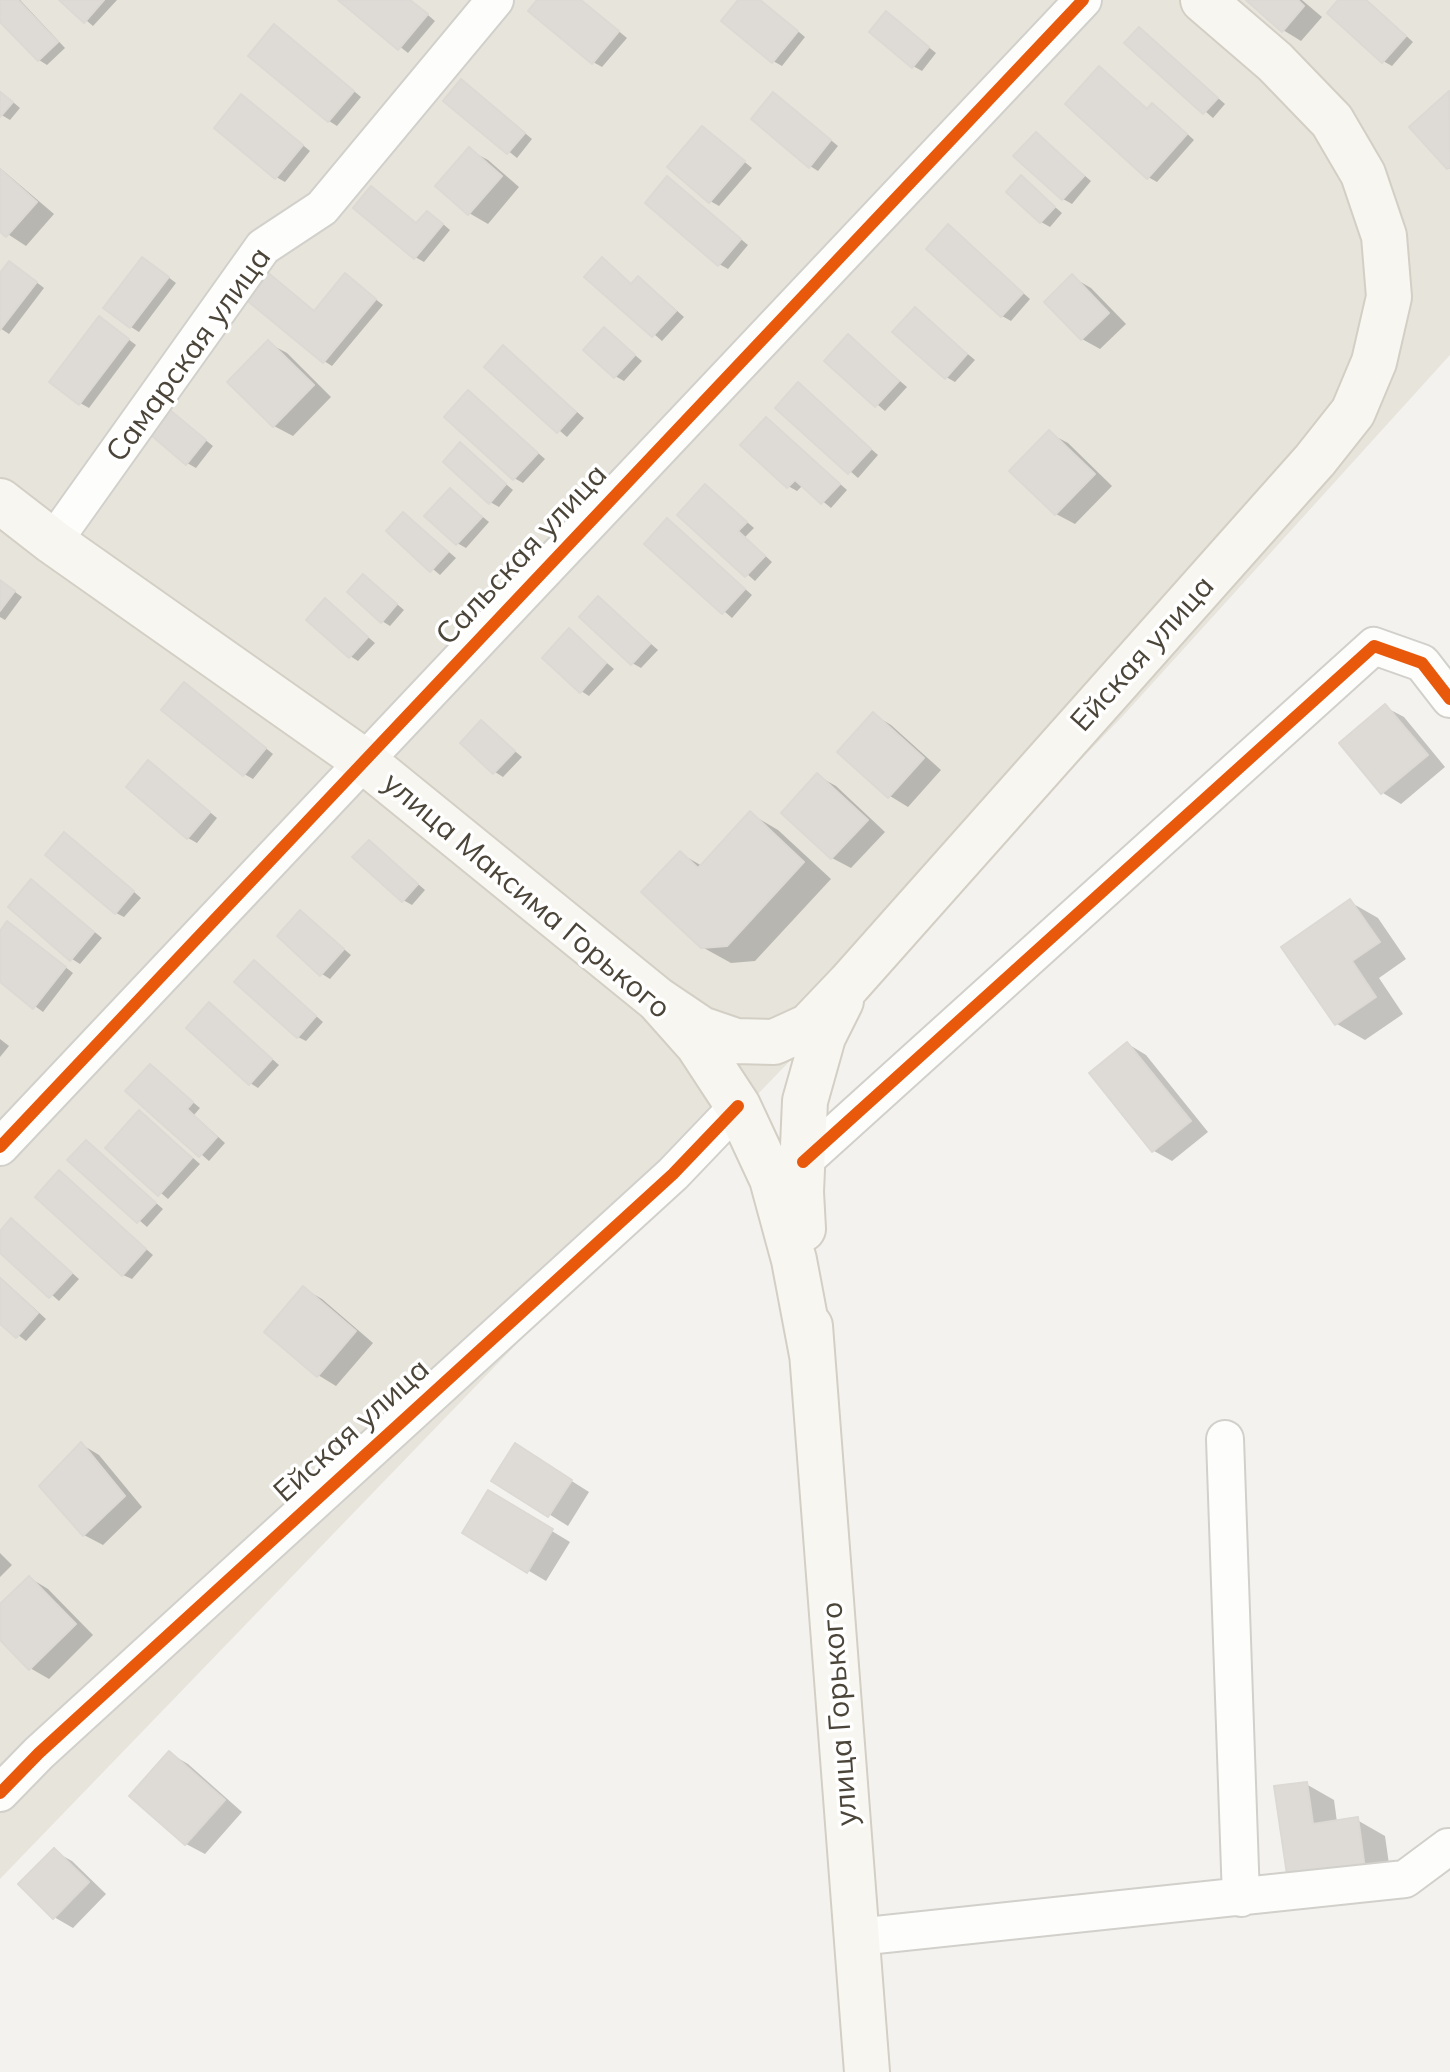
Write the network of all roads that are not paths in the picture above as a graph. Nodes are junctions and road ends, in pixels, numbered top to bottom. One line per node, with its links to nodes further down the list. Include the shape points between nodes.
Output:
1 (495, 0): 5 (street, Самарская улица, via 322,208 263,247)
2 (1083, 0): 7 (street, Сальская улица)
3 (1203, 0): 8 (main road, Ейская улица, via 1275,62 1332,121 1363,174 1384,236 1389,297 1374,362 1353,412 1315,460)
4 (0, 501): 5 (main road, улица Максима Горького)
5 (53, 542): 7 (main road, улица Максима Горького)
6 (1450, 699): 12 (street, via 1422,663 1374,646)
7 (364, 761): 9 (main road, улица Максима Горького); 11 (street, Сальская улица)
8 (849, 984): 9 (main road, via 809,1026 774,1042 736,1041 701,1029); 12 (main road, via 823,1037 805,1101)
9 (658, 1000): 10 (main road, улица Максима Горького, via 698,1045)
10 (738, 1106): 13 (main road, улица Максима Горького, via 772,1179); 15 (street, Ейская улица, via 673,1174)
11 (0, 1147)
12 (803, 1162): 13 (main road)
13 (812, 1355): 18 (main road, улица Горького)
14 (1225, 1439): 17 (street)
15 (0, 1793)
16 (1448, 1847): 17 (street, via 1405,1879)
17 (1241, 1898): 18 (street)
18 (857, 1937): 19 (main road, улица Горького)
19 (867, 2072)

